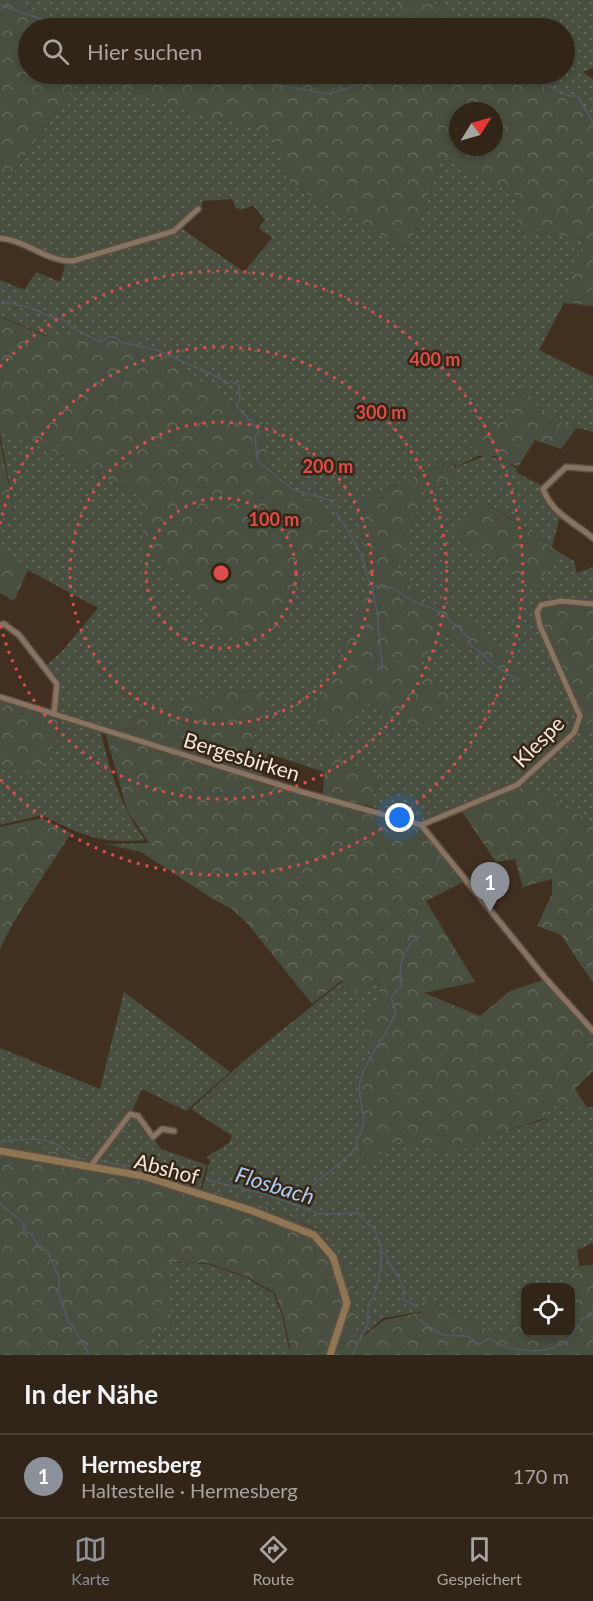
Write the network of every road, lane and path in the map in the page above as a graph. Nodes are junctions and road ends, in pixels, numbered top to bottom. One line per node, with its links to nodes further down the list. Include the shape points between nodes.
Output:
1 (198, 209): 2 (street, via 174,231 73,261 59,260 21,242)
2 (0, 238)
3 (593, 469): 4 (street, via 566,467 543,489 560,515)
4 (593, 538)
5 (593, 604): 9 (street, Klespe, via 552,602 541,605 537,612 580,716 574,733 517,785)
6 (0, 625): 8 (street, via 19,635 57,684)
7 (0, 697): 8 (street, Bergesbirken)
8 (54, 714): 9 (street, Bergesbirken)
9 (421, 825): 10 (street)
10 (593, 1031)
11 (174, 1131): 13 (street, Abshof, via 162,1129 153,1137 138,1116 130,1114)
12 (0, 1152): 13 (street, Abshof)
13 (89, 1168): 14 (street, Abshof, via 143,1176 314,1235 333,1257 347,1303)
14 (330, 1355)

